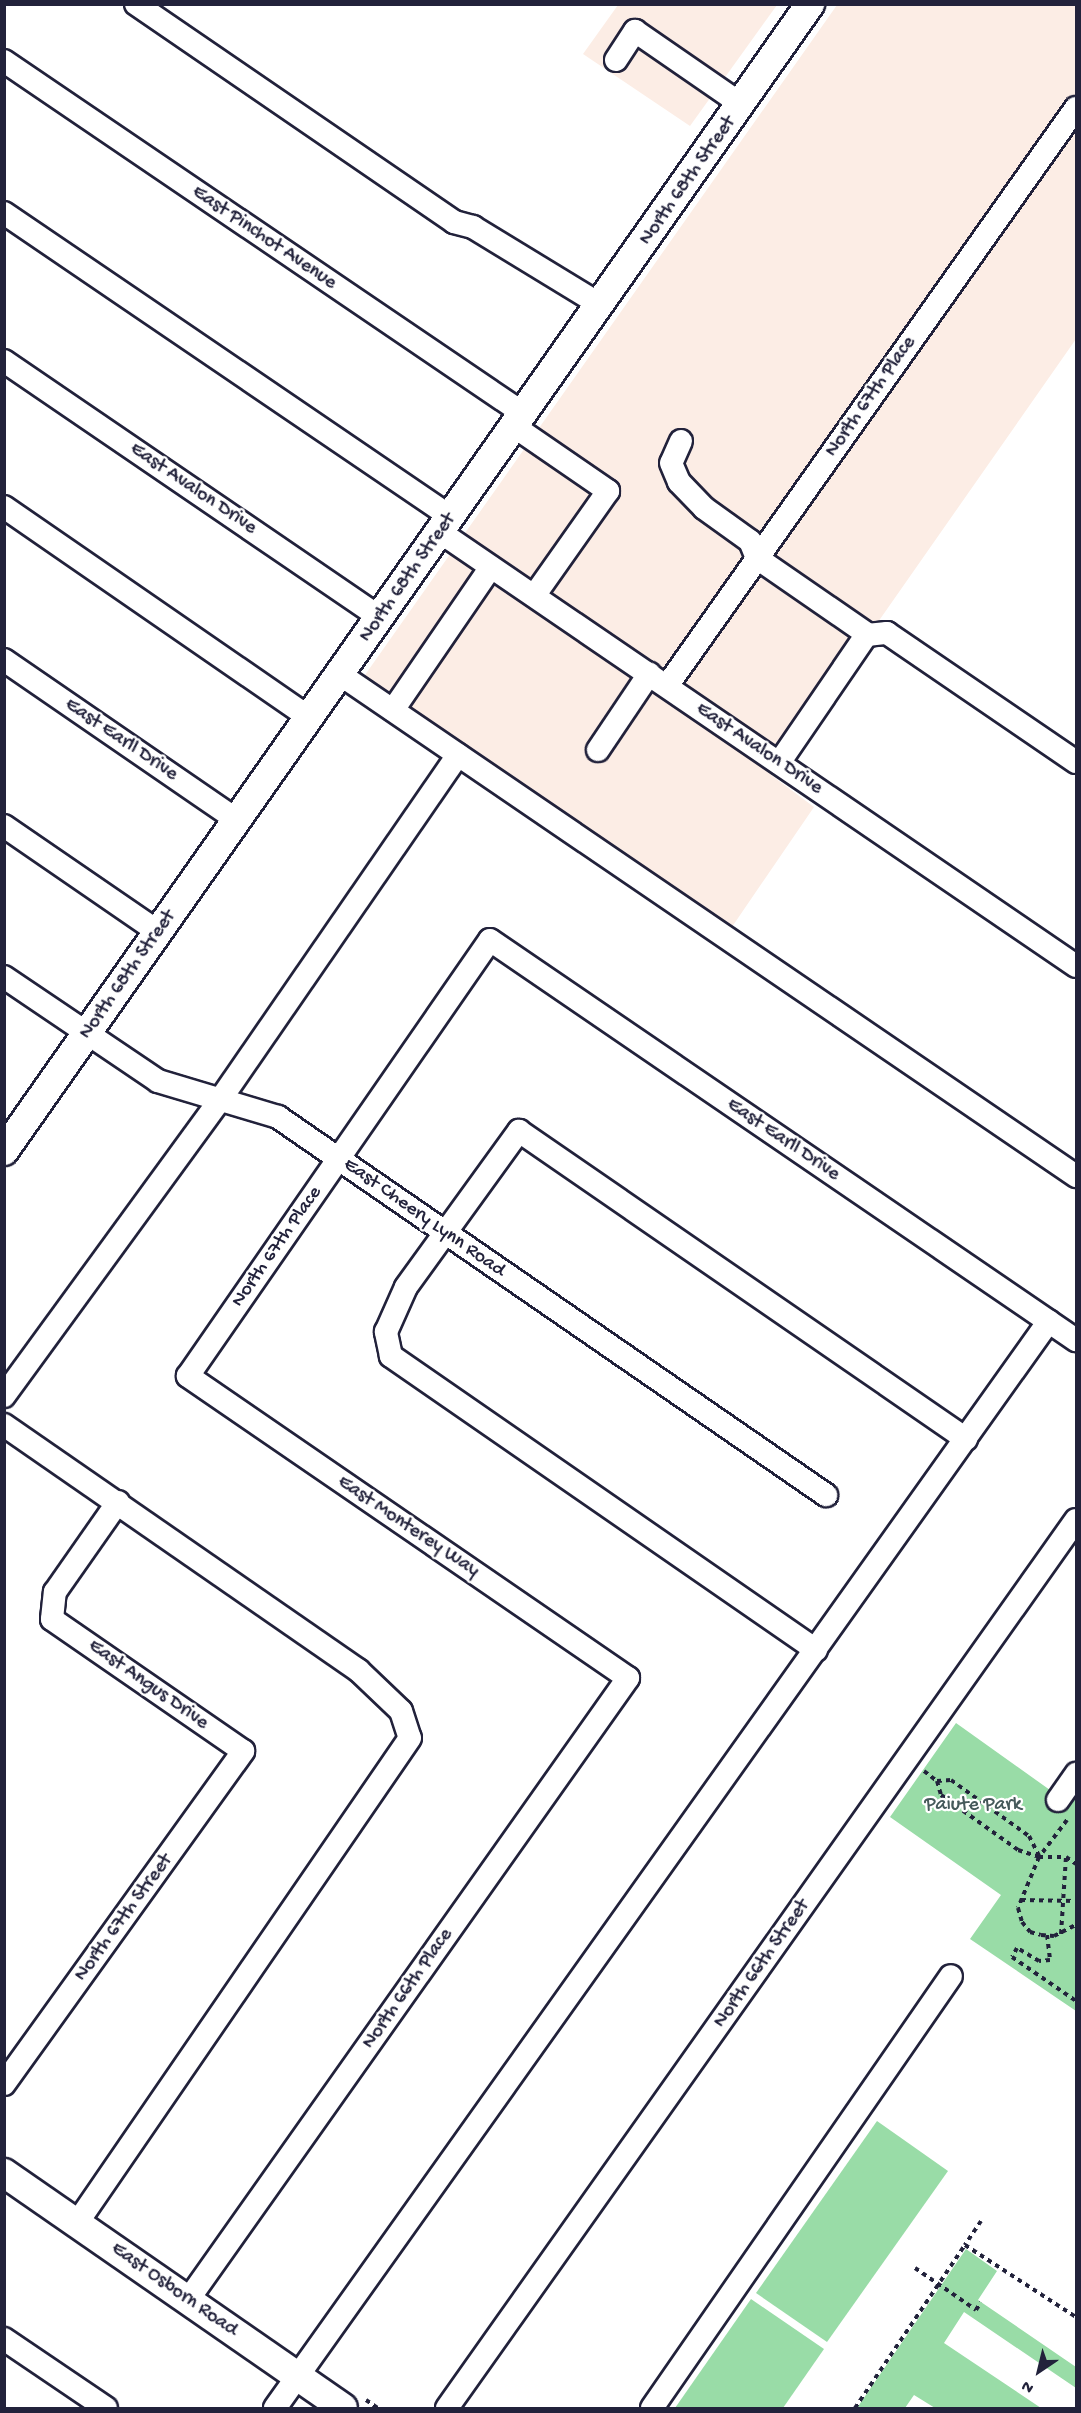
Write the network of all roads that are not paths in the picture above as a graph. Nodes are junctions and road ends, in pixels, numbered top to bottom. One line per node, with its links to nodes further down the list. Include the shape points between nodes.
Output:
1 (136, 4): 8 (street, via 454,222 473,227)
2 (810, 4): 5 (main road, North 68th Street)
3 (616, 60): 5 (street, via 635,31)
4 (4, 61): 10 (street, East Pinchot Avenue)
5 (741, 104): 8 (main road, North 68th Street)
6 (1077, 108): 14 (street, North 67th Place)
7 (4, 213): 13 (street, East Avalon Drive)
8 (601, 305): 10 (main road, North 68th Street)
9 (4, 361): 17 (street, East Avalon Drive)
10 (519, 420): 13 (main road, North 68th Street); 16 (street, East Pinchot Avenue, via 608,491)
11 (681, 441): 14 (street, via 671,463 679,482 704,508 750,541)
12 (4, 507): 23 (street)
13 (446, 524): 15 (street, East Avalon Drive); 17 (main road, North 68th Street)
14 (757, 558): 18 (street); 21 (street, North 67th Place)
15 (491, 567): 16 (street, East Avalon Drive); 22 (street)
16 (534, 596): 21 (street, East Avalon Drive)
17 (381, 618): 20 (main road, North 68th Street)
18 (867, 635): 26 (street); 27 (street, via 887,633)
19 (4, 660): 28 (street, East Earll Drive)
20 (341, 675): 22 (street); 23 (main road, North 68th Street)
21 (658, 680): 24 (street, North 67th Place); 26 (street, East Avalon Drive)
22 (393, 710): 25 (street)
23 (310, 718): 28 (main road, North 68th Street)
24 (598, 750)
25 (458, 755): 35 (street); 38 (street)
26 (779, 762): 32 (street, East Avalon Drive)
27 (1077, 762)
28 (237, 820): 30 (main road, North 68th Street)
29 (4, 826): 30 (street)
30 (158, 932): 34 (main road, North 68th Street)
31 (490, 940): 37 (street, North 67th Place); 40 (street, East Earll Drive)
32 (1077, 966)
33 (4, 977): 34 (street, East Cheery Lynn Road)
34 (87, 1033): 35 (street, East Cheery Lynn Road, via 158,1081); 36 (main road, North 68th Street)
35 (220, 1100): 37 (street, East Cheery Lynn Road, via 278,1117); 43 (street)
36 (7, 1141)
37 (338, 1158): 39 (street, East Cheery Lynn Road); 42 (street, North 67th Place)
38 (1077, 1176)
39 (446, 1232): 45 (street, via 519,1131); 46 (street, East Cheery Lynn Road); 49 (street, via 406,1287 386,1332 391,1356)
40 (1049, 1321): 41 (street, East Earll Drive); 45 (street)
41 (1077, 1340)
42 (188, 1376): 50 (street, East Monterey Way)
43 (4, 1396)
44 (4, 1425): 47 (street)
45 (966, 1439): 49 (street)
46 (826, 1495)
47 (118, 1502): 51 (street, East Angus Drive, via 55,1592 52,1618); 57 (street, via 358,1670 401,1711 410,1738)
48 (1077, 1520): 64 (street, North 66th Street)
49 (816, 1650): 60 (street)
50 (628, 1678): 58 (street, North 66th Place)
51 (243, 1751): 55 (street, North 67th Street)
52 (1077, 1774): 53 (street)
53 (1065, 1808)
54 (951, 1976): 65 (street)
55 (4, 2084)
56 (4, 2173): 57 (main road, East Osborn Road)
57 (77, 2223): 58 (main road, East Osborn Road)
58 (188, 2300): 60 (main road, East Osborn Road)
59 (4, 2339): 61 (street)
60 (297, 2377): 62 (street); 63 (main road, East Osborn Road)
61 (106, 2409)
62 (275, 2409)
63 (343, 2409)
64 (447, 2409)
65 (652, 2409)

